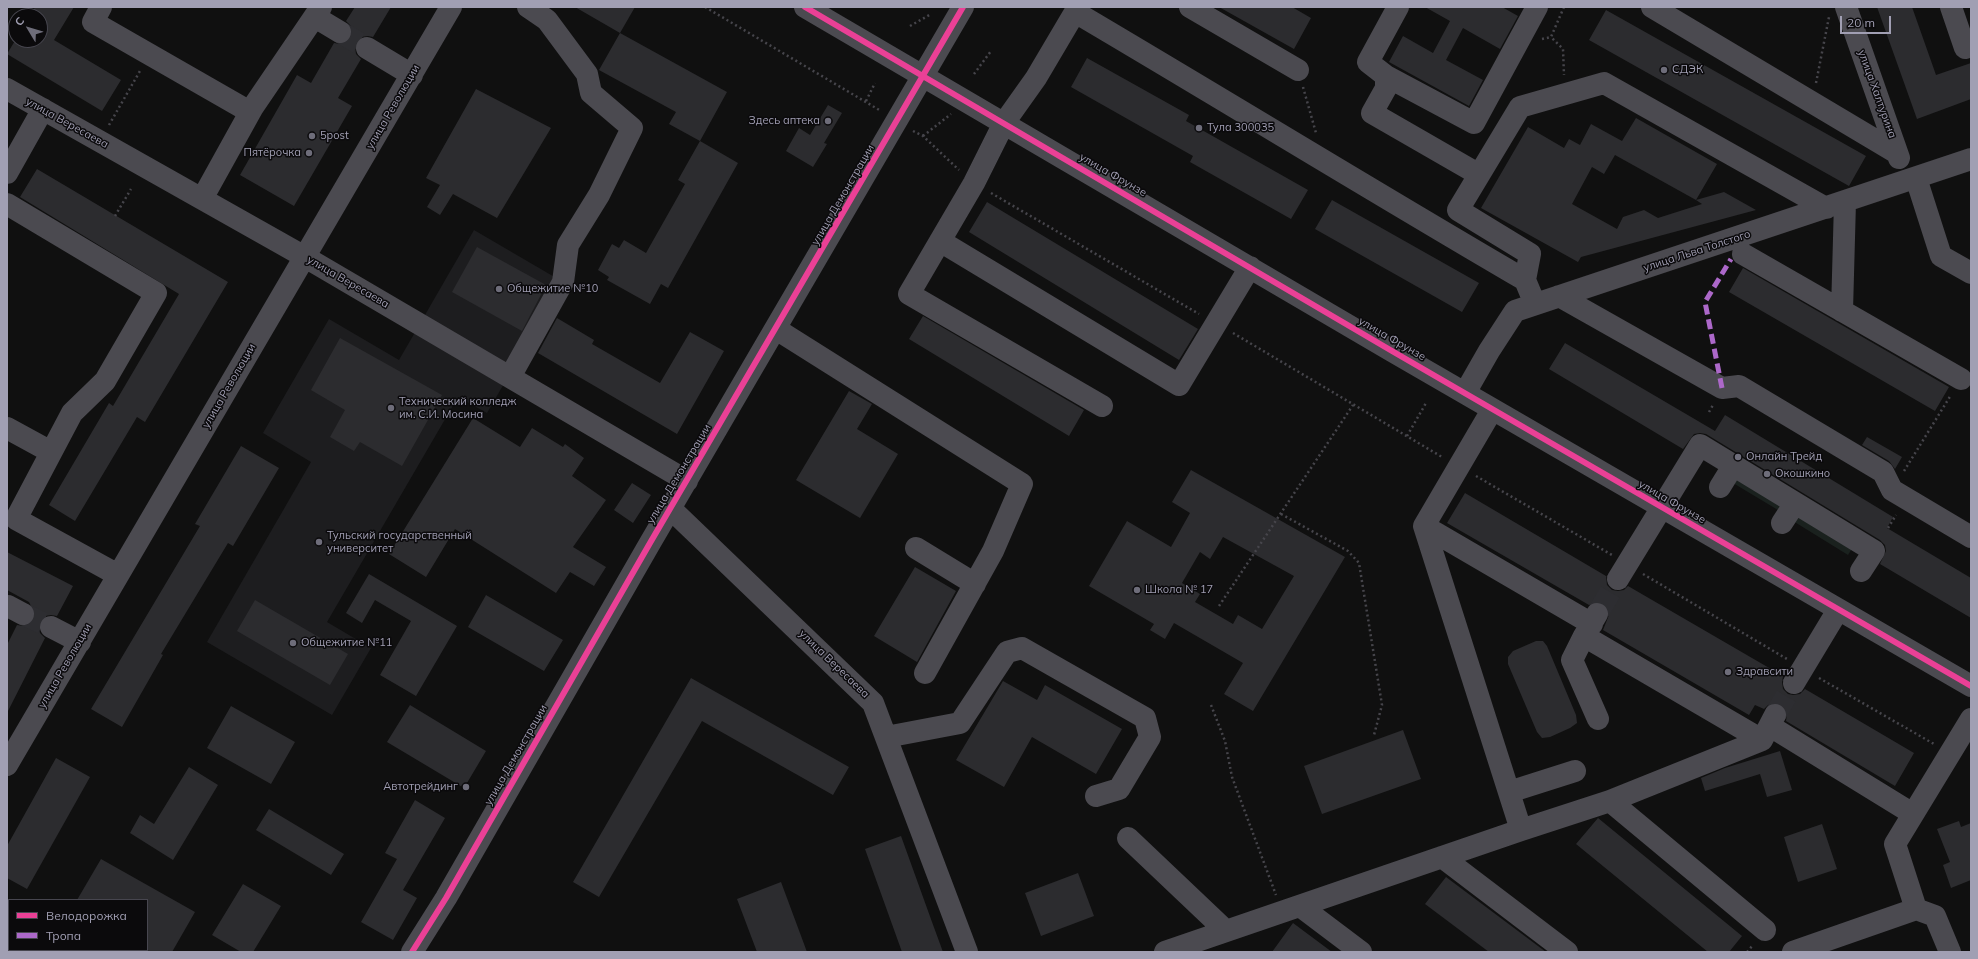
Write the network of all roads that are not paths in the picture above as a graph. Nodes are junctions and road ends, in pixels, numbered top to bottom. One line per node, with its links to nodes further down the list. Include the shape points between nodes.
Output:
1 (101, 7): 23 (street, via 93,22)
2 (451, 7): 18 (street, улица Революции)
3 (528, 7): 43 (street, via 547,20 587,74 591,93 632,128 599,195 568,245 563,282)
4 (805, 7): 19 (street, улица Фрунзе)
5 (963, 7): 19 (street, улица Демонстрации)
6 (1190, 7): 17 (street)
7 (1398, 7): 20 (street, via 1368,62)
8 (1537, 7): 20 (street, via 1474,123)
9 (1652, 7): 25 (street)
10 (1951, 7): 15 (street, via 1965,48)
11 (1077, 9): 24 (street, via 1036,78); 38 (street, via 1324,159 1368,189)
12 (1837, 11): 25 (street, улица Халтурина)
13 (318, 12): 14 (street); 23 (street)
14 (340, 32)
15 (1971, 46)
16 (366, 48): 18 (street)
17 (1298, 70)
18 (412, 75): 35 (street, улица Революции)
19 (924, 76): 24 (street, улица Фрунзе); 42 (street, улица Демонстрации)
20 (1386, 76): 28 (street, via 1386,88 1372,113)
21 (7, 89): 22 (street, улица Вересаева)
22 (43, 110): 27 (street); 30 (street, улица Вересаева)
23 (250, 112): 30 (street)
24 (1004, 123): 33 (street, via 974,183); 36 (street, улица Фрунзе)
25 (1897, 153): 29 (street, улица Халтурина)
26 (1971, 159): 29 (street, улица Льва Толстого)
27 (7, 173)
28 (1478, 174): 32 (street, via 1520,107 1604,83); 38 (street, via 1458,210 1530,254)
29 (1912, 180): 32 (street, улица Льва Толстого); 37 (street, улица Халтурина, via 1941,256)
30 (202, 199): 35 (street, улица Вересаева)
31 (7, 204): 49 (street, via 156,294 105,381 72,413)
32 (1836, 205): 39 (street, улица Льва Толстого); 41 (street)
33 (940, 241): 36 (street, via 1179,385); 46 (street, via 909,294)
34 (1743, 254): 41 (street)
35 (305, 257): 43 (street, улица Вересаева); 62 (street, улица Революции)
36 (1250, 267): 45 (street, улица Фрунзе)
37 (1971, 273)
38 (1525, 280): 40 (street)
39 (1559, 296): 40 (street, улица Льва Толстого); 58 (street, via 1722,388 1739,386 1883,472 1892,490)
40 (1535, 304): 45 (street, улица Льва Толстого, via 1515,311)
41 (1842, 311): 44 (street)
42 (776, 329): 51 (street, улица Демонстрации); 63 (street, via 1022,484 993,551)
43 (510, 377): 51 (street, улица Вересаева)
44 (1961, 379)
45 (1464, 393): 47 (street, улица Фрунзе)
46 (1102, 406)
47 (1492, 410): 54 (street, улица Фрунзе); 57 (street)
48 (7, 428): 49 (street)
49 (51, 452): 62 (street, via 16,519)
50 (1733, 466): 52 (street); 53 (street); 54 (street, via 1700,445)
51 (687, 481): 55 (street, улица Демонстрации)
52 (1720, 487)
53 (1795, 503): 56 (street); 60 (street, via 1874,551)
54 (1661, 508): 61 (street); 64 (street, улица Фрунзе)
55 (670, 509): 74 (street, улица Вересаева, via 873,702); 88 (street, улица Демонстрации, via 446,898)
56 (1782, 523)
57 (1424, 526): 65 (street); 77 (street)
58 (1971, 537)
59 (916, 548): 63 (street)
60 (1862, 571)
61 (1622, 572)
62 (118, 575): 67 (street, улица Революции)
63 (975, 584): 68 (street)
64 (1838, 610): 69 (street); 70 (street, улица Фрунзе)
65 (1592, 624): 71 (street, via 1572,660); 73 (street)
66 (51, 627): 67 (street)
67 (80, 642): 75 (street, улица Революции)
68 (925, 673)
69 (1799, 676)
70 (1971, 686)
71 (1598, 719)
72 (1971, 719): 80 (street)
73 (1772, 729): 79 (street); 80 (street)
74 (886, 737): 78 (street, via 960,723 1007,652 1022,648 1145,718 1150,737 1118,789); 89 (street, улица Вересаева)
75 (7, 765)
76 (1575, 771): 77 (street)
77 (1509, 792): 81 (street)
78 (1096, 796)
79 (1610, 801): 81 (street); 86 (street)
80 (1913, 814): 85 (street, via 1895,844)
81 (1522, 830): 83 (street)
82 (1128, 838): 87 (street)
83 (1442, 857): 84 (street); 92 (street)
84 (1291, 909): 87 (street); 91 (street)
85 (1916, 910): 93 (street); 94 (street, via 1935,916)
86 (1765, 930)
87 (1226, 931): 90 (street)
88 (412, 952)
89 (967, 952)
90 (1165, 952)
91 (1361, 952)
92 (1567, 952)
93 (1793, 952)
94 (1950, 952)

